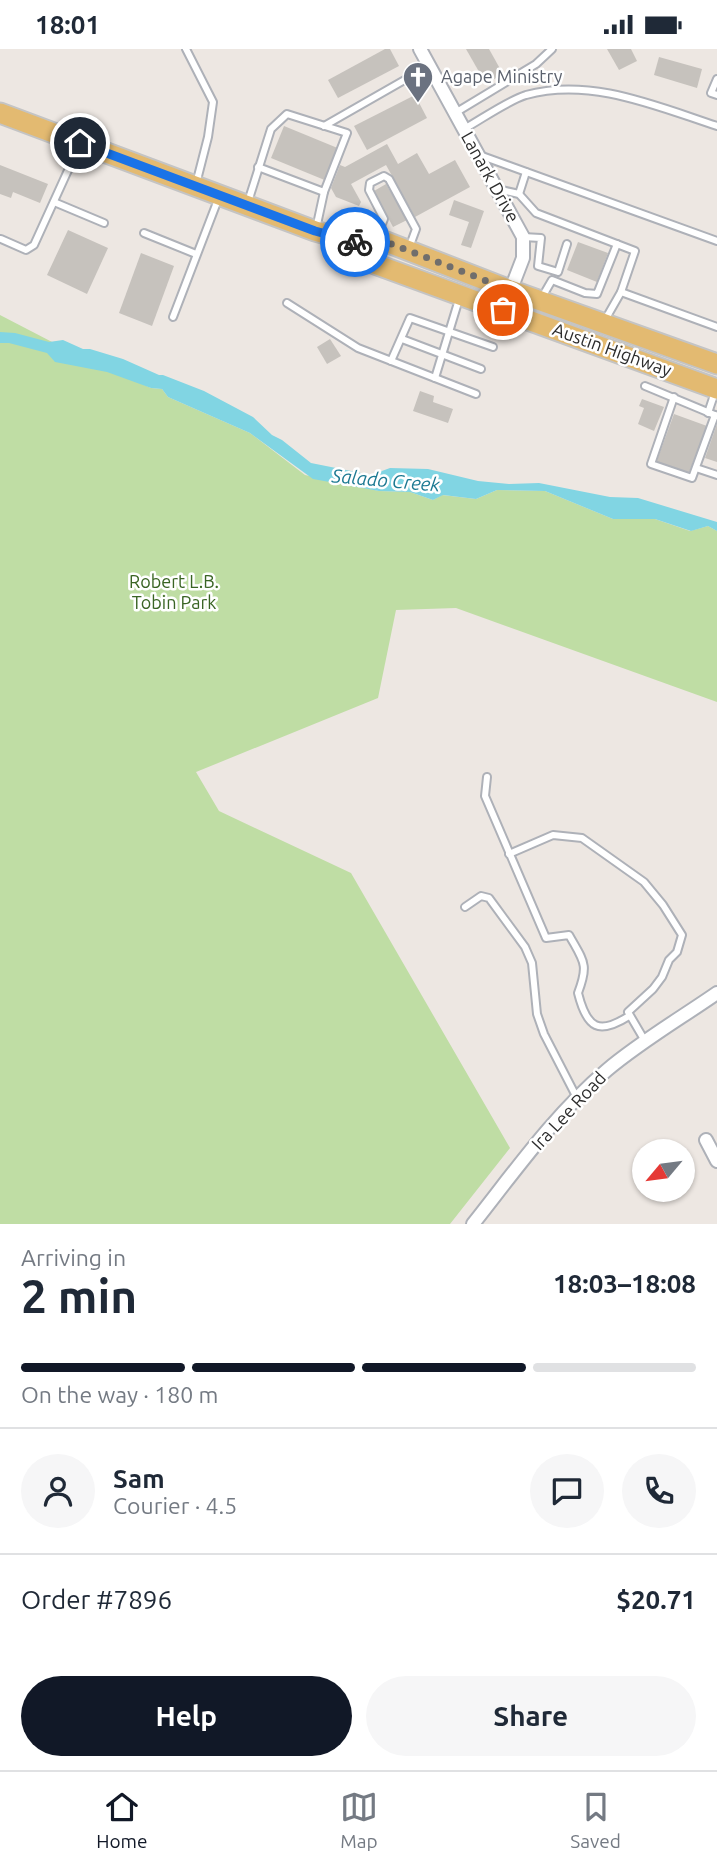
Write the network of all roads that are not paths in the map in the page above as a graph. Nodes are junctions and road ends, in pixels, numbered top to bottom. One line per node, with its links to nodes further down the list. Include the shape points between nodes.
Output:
1 (186, 49): 16 (lane, via 214,102)
2 (420, 49): 4 (street, Lanark Drive)
3 (552, 49): 8 (lane, via 536,64)
4 (429, 66): 8 (street, Lanark Drive); 10 (lane)
5 (717, 79): 6 (lane, via 711,93)
6 (717, 95)
7 (0, 113): 12 (main road, Austin Highway)
8 (455, 113): 11 (street, Lanark Drive)
9 (717, 125): 11 (lane, via 627,97 559,89 523,96)
10 (324, 126): 14 (lane, via 287,114 271,129); 18 (lane, via 347,133)
11 (464, 129): 13 (street, Lanark Drive)
12 (80, 143): 16 (main road, Austin Highway); 21 (lane)
13 (478, 155): 15 (lane); 17 (street, Lanark Drive)
14 (258, 167): 18 (lane); 22 (lane)
15 (526, 172): 19 (lane); 29 (lane)
16 (195, 185): 20 (main road, Austin Highway)
17 (497, 189): 19 (lane); 26 (street, Lanark Drive)
18 (324, 192): 24 (lane)
19 (519, 194): 31 (lane, via 536,213)
20 (220, 195): 22 (main road, Austin Highway); 33 (lane)
21 (54, 202): 23 (lane); 27 (lane, via 34,245 26,250)
22 (247, 205): 24 (main road, Austin Highway)
23 (104, 223)
24 (315, 231): 28 (main road, Austin Highway)
25 (144, 233): 33 (lane)
26 (523, 237): 30 (lane, via 541,239 538,266 558,272); 34 (street, Lanark Drive, via 523,258)
27 (1, 239)
28 (367, 241): 32 (main road, Austin Highway); 32 (lane, via 384,219 370,183 384,176 416,229); 37 (main road, Austin Highway, via 372,263)
29 (717, 241)
30 (566, 244)
31 (617, 244): 35 (lane, via 635,251); 36 (lane, via 597,294)
32 (408, 250): 34 (main road, Austin Highway)
33 (197, 254): 42 (lane)
34 (510, 290): 38 (main road, Austin Highway); 40 (street, Lanark Drive)
35 (621, 292): 43 (lane); 44 (lane)
36 (585, 293): 38 (lane, via 552,280); 41 (lane)
37 (461, 295): 40 (main road, Austin Highway); 45 (lane)
38 (541, 299): 41 (main road, Austin Highway)
39 (287, 303): 49 (lane, via 358,348)
40 (503, 310): 52 (main road, Austin Highway)
41 (576, 313): 43 (main road, Austin Highway)
42 (173, 317)
43 (604, 322): 50 (main road, Austin Highway)
44 (717, 327)
45 (449, 332): 46 (lane, via 411,318); 47 (lane); 48 (lane)
46 (402, 339): 48 (lane); 49 (lane)
47 (493, 347)
48 (442, 355): 51 (lane); 53 (lane)
49 (391, 361): 53 (lane)
50 (717, 364)
51 (481, 369)
52 (665, 370): 55 (main road, Austin Highway); 56 (lane)
53 (435, 378): 57 (lane)
54 (645, 386): 56 (lane)
55 (717, 389): 59 (lane)
56 (658, 391): 58 (lane)
57 (476, 394)
58 (674, 397): 59 (lane); 60 (lane, via 651,464 692,478)
59 (713, 415): 60 (lane)
60 (696, 468): 61 (lane)
61 (717, 475)
62 (487, 777): 63 (lane, via 485,796)
63 (509, 854): 66 (lane, via 546,937 569,935 583,960 586,973 578,993 593,1024 611,1027); 66 (lane, via 553,835 582,838 644,882 663,905 682,935 680,945 662,977 632,1007)
64 (465, 907): 68 (lane, via 481,896 489,898 525,947 532,963 537,1014)
65 (717, 993): 67 (street, Ira Lee Road)
66 (629, 1016): 67 (lane)
67 (646, 1042): 68 (street, Ira Lee Road)
68 (577, 1098): 71 (street, Ira Lee Road)
69 (706, 1140): 70 (street)
70 (717, 1161)
71 (473, 1224)

